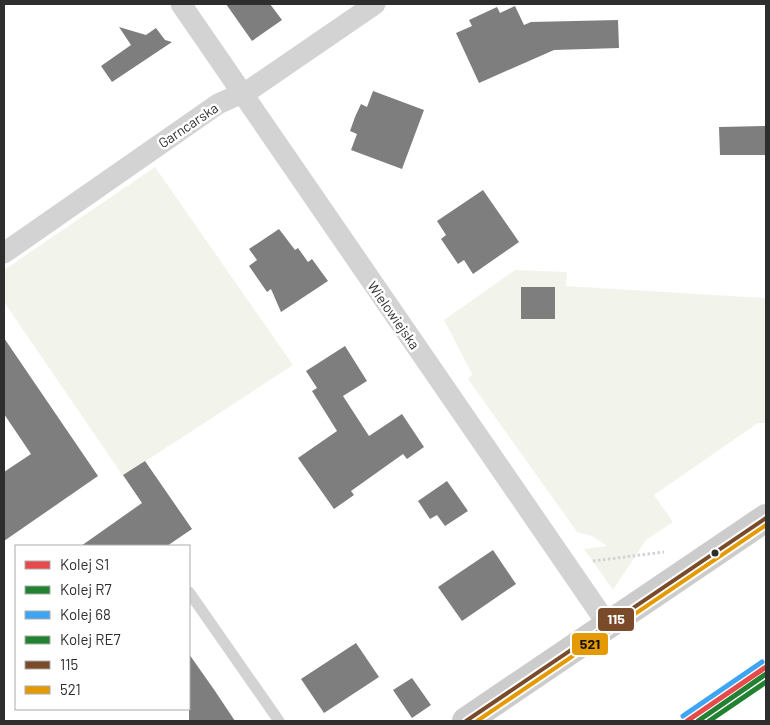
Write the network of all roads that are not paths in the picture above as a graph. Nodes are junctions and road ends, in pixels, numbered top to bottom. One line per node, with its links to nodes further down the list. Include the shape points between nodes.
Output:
1 (181, 4): 3 (street, Wielowiejska)
2 (375, 4): 3 (street, Garncarska)
3 (241, 94): 4 (street, Garncarska, via 218,104); 7 (street, Wielowiejska)
4 (4, 253)
5 (766, 518): 7 (main road)
6 (190, 593): 8 (lane)
7 (608, 625): 9 (main road)
8 (280, 721)
9 (466, 721)

